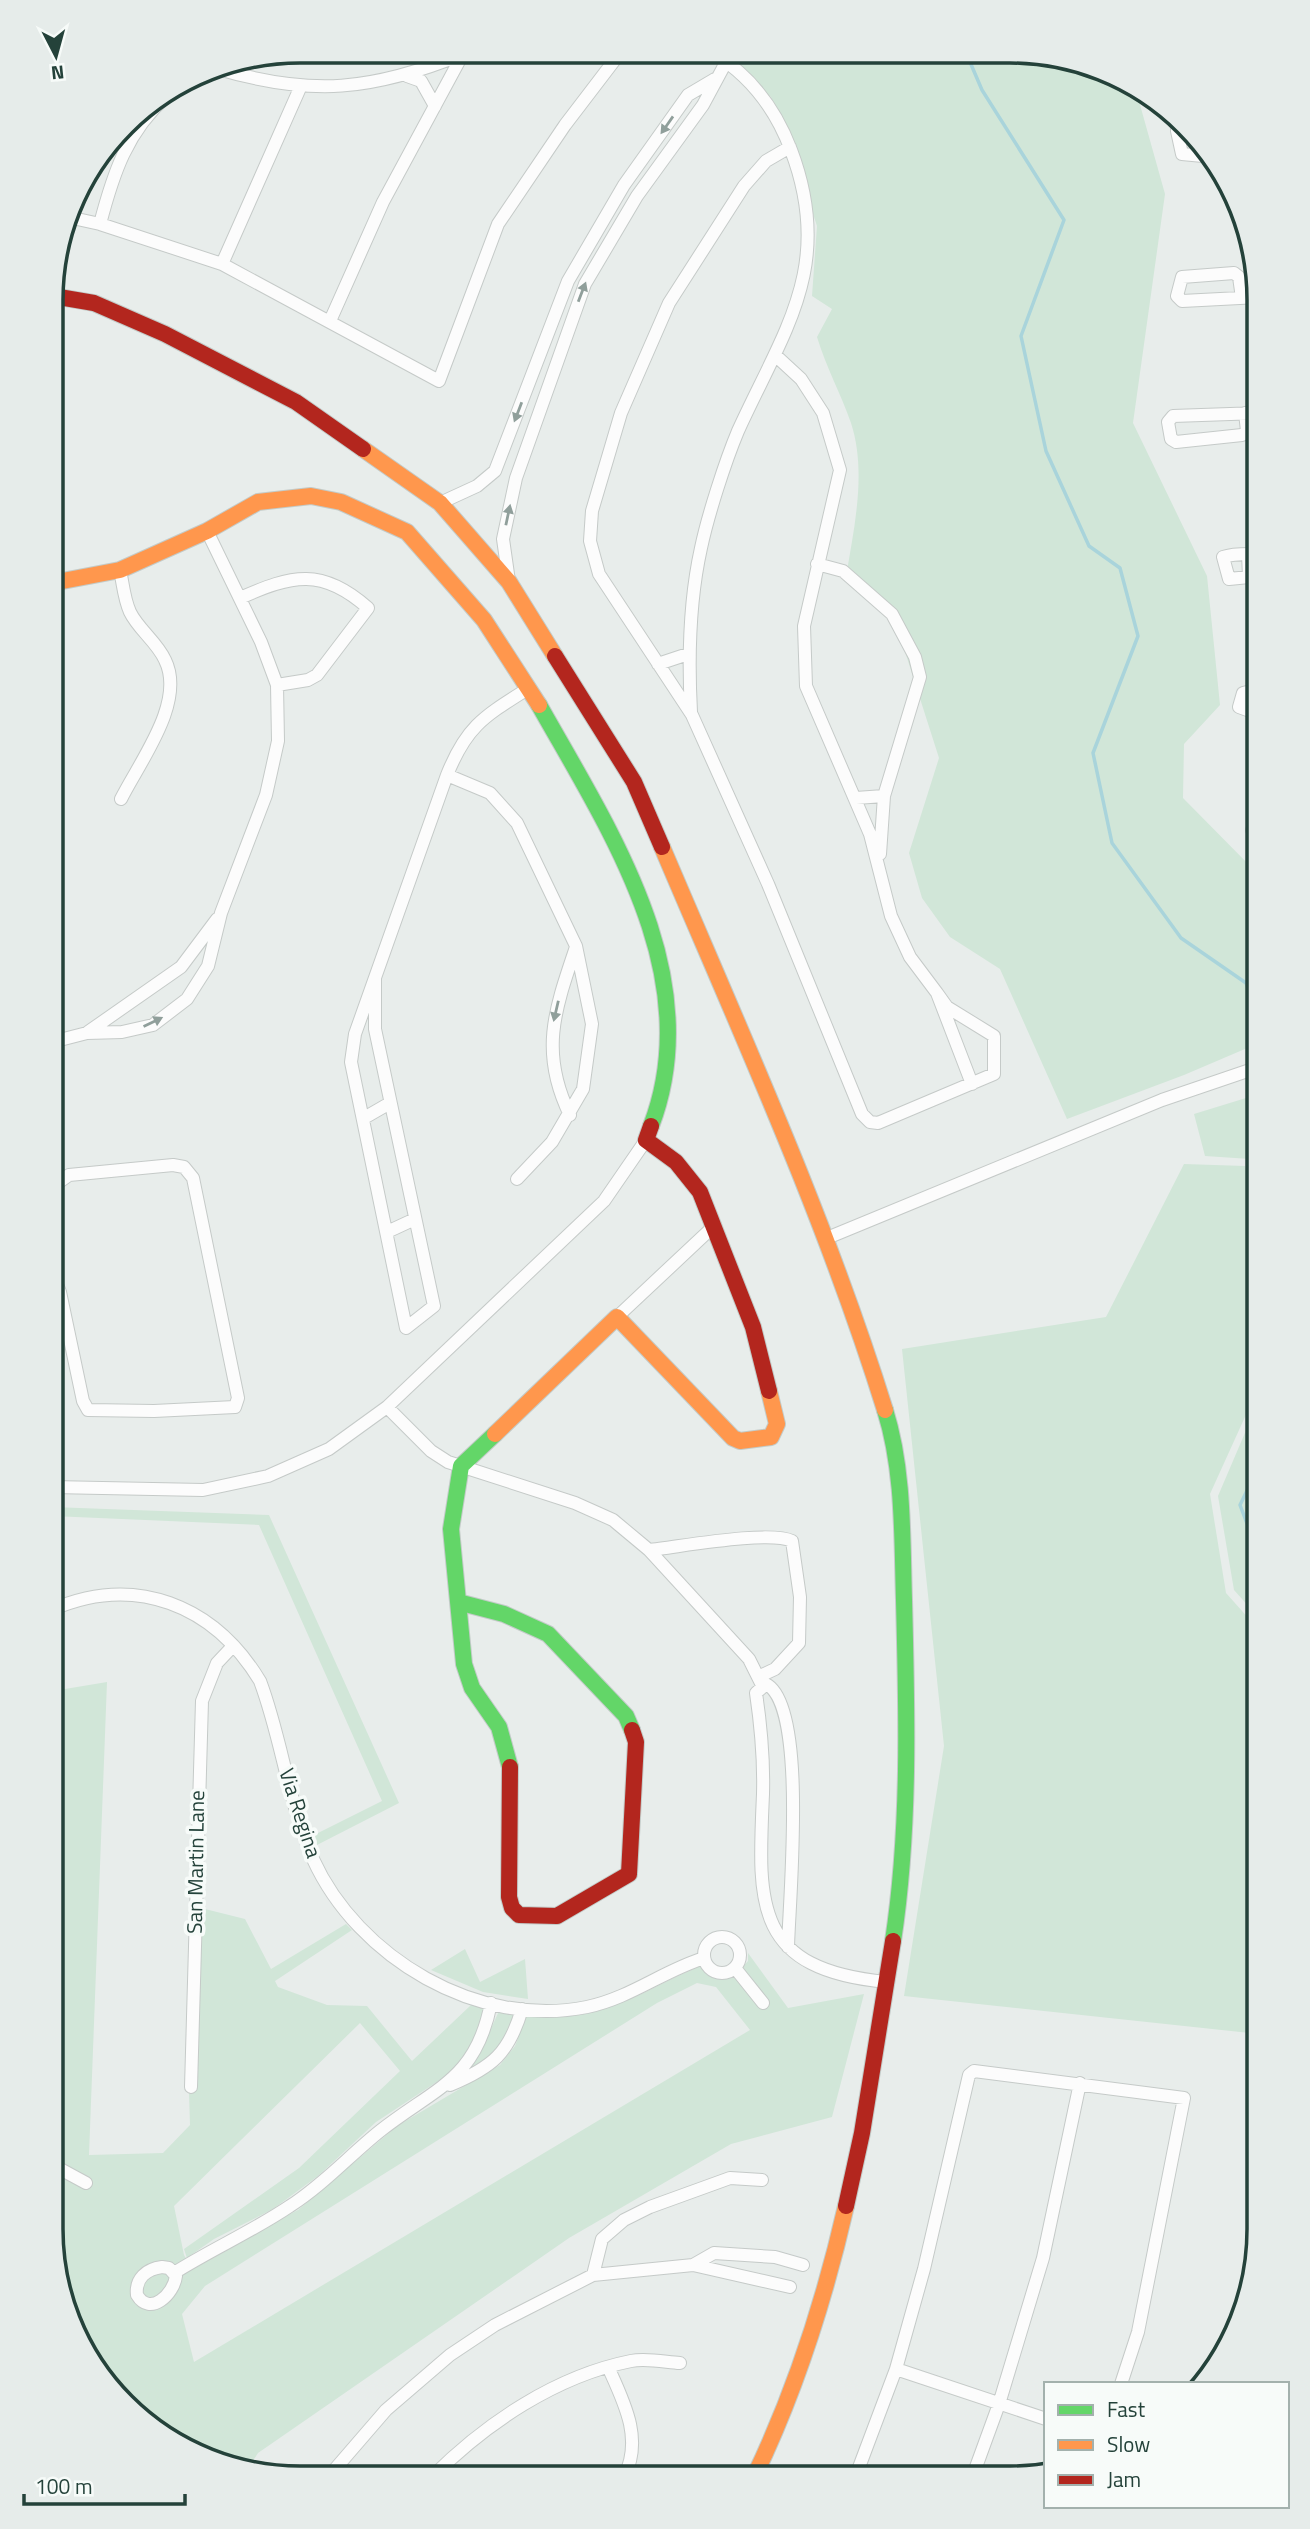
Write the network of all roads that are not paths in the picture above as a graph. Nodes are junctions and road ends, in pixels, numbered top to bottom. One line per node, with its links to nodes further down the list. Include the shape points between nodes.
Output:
1 (440, 63): 7 (street)
2 (459, 63): 10 (street)
3 (612, 63): 21 (street, via 498,224 439,381)
4 (726, 63): 8 (street)
5 (733, 63): 13 (street, via 780,122)
6 (235, 72): 9 (street)
7 (407, 76): 9 (street); 10 (street, via 421,81)
8 (716, 78): 22 (street, one-way to 22, via 688,95 624,185 568,281); 23 (street, one-way to 8, via 585,284 637,197 703,105)
9 (300, 88): 17 (street)
10 (435, 106): 21 (street, via 383,202)
11 (141, 125): 16 (street, via 116,166)
12 (1178, 134): 14 (street, via 1182,154)
13 (790, 147): 24 (street, via 804,183 810,241 796,311); 38 (street, via 766,161 744,187 669,303 621,413 592,511 590,541 600,574)
14 (1197, 155)
15 (78, 219): 16 (street)
16 (100, 224): 17 (street)
17 (222, 264): 21 (street)
18 (63, 298): 30 (street, via 94,303 165,334 296,402)
19 (1242, 298): 19 (street, via 1182,301 1177,296 1182,277 1234,273 1239,277); 20 (street)
20 (1247, 298)
21 (330, 321)
22 (553, 321): 23 (street); 28 (street, one-way to 28)
23 (569, 329): 29 (street)
24 (775, 355): 32 (street, via 801,379 824,413 836,448 838,484); 37 (street, via 737,435 701,547)
25 (1245, 413): 26 (street); 27 (street, via 1173,416 1168,422 1175,442)
26 (1247, 430)
27 (1247, 431)
28 (495, 471): 29 (street); 30 (street, via 477,486)
29 (516, 478): 35 (street, one-way to 29, via 503,539)
30 (440, 503): 35 (street)
31 (207, 531): 33 (street); 36 (street); 40 (street, via 258,502 311,496 341,502 407,532 484,620)
32 (817, 564): 45 (street, via 844,571 892,614 915,656 919,688); 46 (street, via 804,626 806,686)
33 (120, 570): 34 (street); 47 (street, via 131,614 165,660 171,682 171,699 163,718)
34 (63, 581)
35 (509, 582): 66 (street, via 634,782)
36 (240, 598): 39 (street); 39 (street, via 300,577 332,582 368,608 317,675)
37 (688, 654): 38 (street); 43 (street)
38 (658, 664): 43 (street)
39 (276, 685): 49 (street, via 278,741 266,795)
40 (529, 688): 44 (street, via 471,729); 60 (street, via 613,836 645,914 667,987 670,1051 663,1095)
41 (1247, 692): 42 (street, via 1239,707)
42 (1247, 711)
43 (692, 715): 56 (street, via 768,884 862,1114 878,1123)
44 (447, 775): 50 (street, via 490,793 517,823); 51 (street)
45 (884, 796): 46 (street); 48 (street)
46 (856, 798): 48 (street)
47 (121, 799)
48 (880, 872): 52 (street, via 891,916 910,957)
49 (221, 913): 53 (street, via 181,967); 53 (street, one-way to 49, via 122,1032 153,1025 187,999 208,966)
50 (576, 946): 58 (street, via 592,1024 583,1090); 58 (street, one-way to 58, via 550,1041 560,1096)
51 (375, 978): 57 (street, via 375,1029); 59 (street, via 355,1034 351,1062)
52 (937, 993): 56 (street); 56 (street, via 947,1007 994,1035 994,1074)
53 (87, 1032): 54 (street)
54 (63, 1039)
55 (1247, 1071): 66 (street, via 1162,1100)
56 (972, 1084)
57 (390, 1103): 59 (street); 63 (street)
58 (569, 1115): 62 (street, via 552,1142)
59 (364, 1118): 65 (street)
60 (646, 1140): 64 (street, via 676,1162 700,1192); 69 (street, via 604,1200)
61 (63, 1179): 67 (street, via 173,1165 184,1167 193,1178 239,1398 235,1407 88,1410)
62 (517, 1179)
63 (415, 1219): 65 (street); 65 (street, via 434,1306 406,1328)
64 (715, 1225): 68 (street); 68 (street, via 753,1327 777,1424 771,1437 733,1438)
65 (387, 1232)
66 (827, 1238): 80 (street, via 888,1419 901,1502 906,1779 898,1907)
67 (63, 1306)
68 (617, 1317): 70 (street)
69 (387, 1408): 70 (street, via 431,1451); 71 (street, via 329,1448 268,1476 203,1490)
70 (461, 1466): 72 (street, via 575,1503 613,1520); 73 (street, via 451,1529)
71 (63, 1487)
72 (649, 1550): 76 (street, via 749,1659); 76 (street, via 783,1536 792,1541 800,1597 799,1643)
73 (458, 1602): 73 (street, via 464,1664 472,1688 499,1727 512,1773 512,1908 519,1915 557,1916 629,1874 634,1731 626,1716 548,1634 504,1614)
74 (63, 1606): 75 (street, Via Regina, via 91,1596 142,1595 187,1610)
75 (233, 1646): 81 (street, Via Regina, via 260,1681 308,1847 344,1908 418,1977); 85 (street, San Martin Lane, via 217,1663 202,1701)
76 (760, 1681): 77 (street, via 756,1693 763,1738 762,1898 774,1929); 77 (street, via 774,1688 785,1714 795,1782)
77 (788, 1947): 80 (street, via 825,1971)
78 (704, 1958): 79 (street, via 714,1972); 79 (street, via 710,1941 727,1937 740,1950); 83 (street, Via Regina, via 605,2002 556,2010)
79 (735, 1968): 82 (street)
80 (886, 1982): 104 (street, via 844,2213 811,2329 777,2430)
81 (491, 2003): 83 (street, Via Regina); 86 (street, via 485,2033 472,2056)
82 (763, 2003)
83 (522, 2008): 86 (street, via 513,2040 502,2055 475,2075)
84 (1080, 2082): 97 (street, via 981,2069 968,2075); 98 (street, via 1180,2096 1186,2102 1138,2333); 99 (street, via 1043,2258)
85 (191, 2087)
86 (443, 2087): 92 (street, via 390,2123 293,2204)
87 (63, 2171): 89 (street)
88 (762, 2180): 93 (street, via 730,2178 624,2220 602,2239)
89 (86, 2183)
90 (693, 2265): 91 (street, via 708,2254 724,2252); 93 (street); 94 (street)
91 (803, 2265)
92 (174, 2273)
93 (593, 2275): 101 (street, via 495,2325 450,2355 386,2410)
94 (790, 2287)
95 (680, 2363): 96 (street, via 633,2361)
96 (609, 2369): 102 (street, via 567,2381 529,2402 488,2428); 103 (street, via 631,2428)
97 (896, 2369): 99 (street); 105 (street)
98 (1122, 2382)
99 (999, 2404): 100 (street); 106 (street)
100 (1044, 2418)
101 (338, 2466)
102 (445, 2466)
103 (628, 2466)
104 (759, 2466)
105 (860, 2466)
106 (976, 2466)

